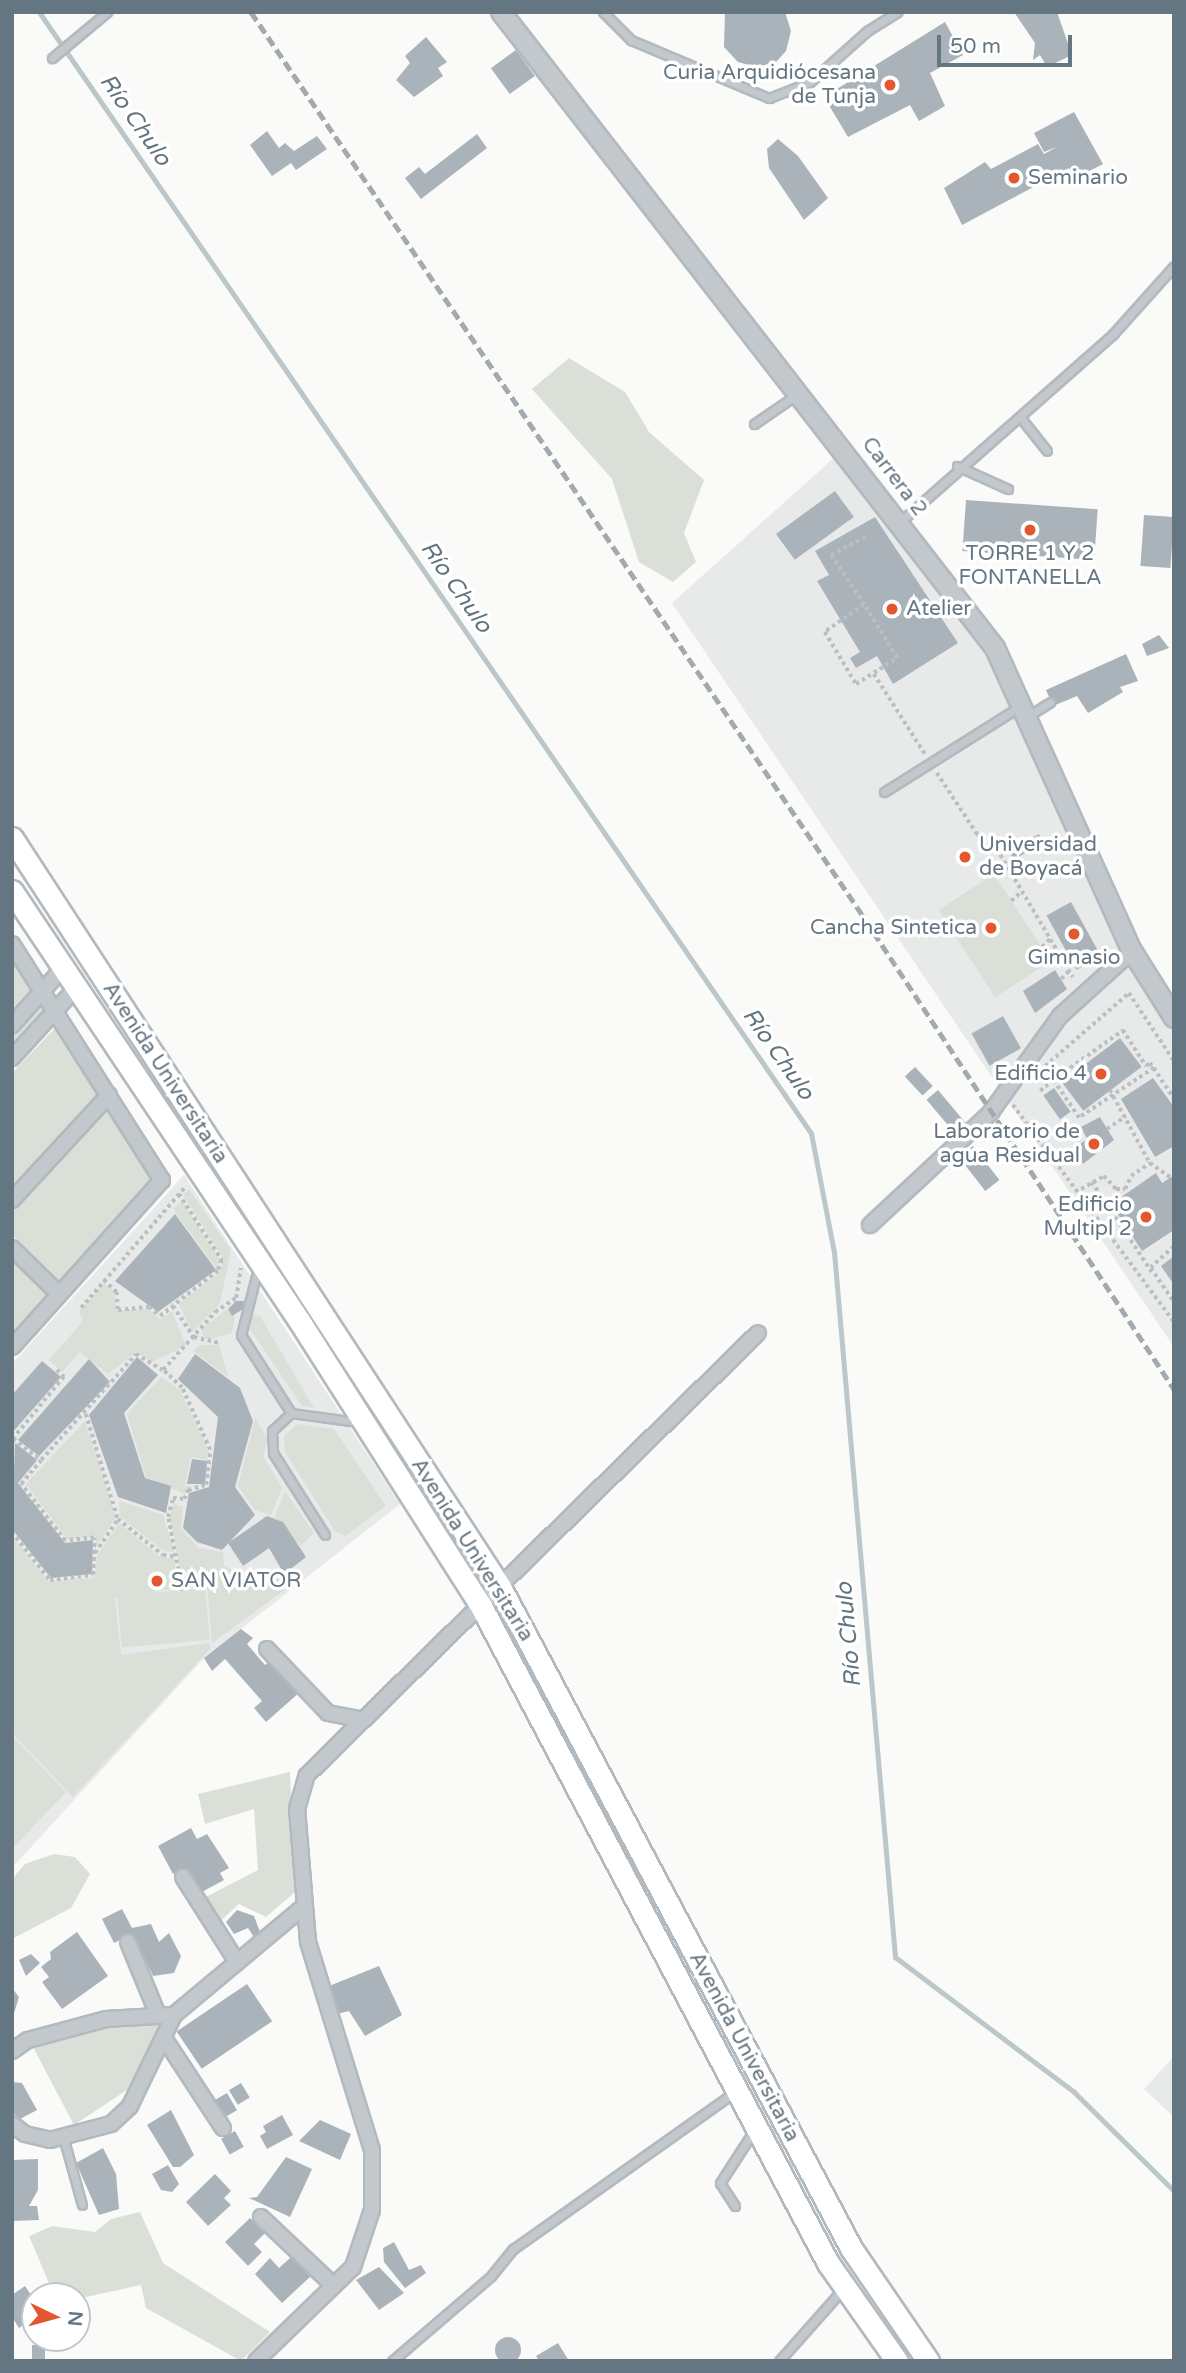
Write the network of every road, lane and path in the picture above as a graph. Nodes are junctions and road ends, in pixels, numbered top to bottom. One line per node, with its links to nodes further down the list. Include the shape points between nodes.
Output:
1 (107, 12): 5 (lane)
2 (501, 12): 7 (street, Carrera 2)
3 (603, 12): 4 (lane, via 631,40 769,98 810,82)
4 (898, 12)
5 (52, 58)
6 (1174, 266): 8 (lane, via 1113,334)
7 (800, 392): 9 (lane); 13 (street, Carrera 2)
8 (1020, 417): 10 (lane); 11 (lane)
9 (754, 424)
10 (1047, 451)
11 (957, 466): 12 (lane); 13 (lane)
12 (1008, 489)
13 (900, 522): 18 (street, Carrera 2, via 995,648)
14 (866, 536): 15 (path, via 831,555)
15 (864, 605): 16 (path, via 897,658); 16 (path, via 825,632 856,684)
16 (874, 674): 20 (path)
17 (1051, 702): 18 (lane)
18 (1025, 710): 21 (lane); 30 (street, Carrera 2)
19 (948, 766): 20 (path)
20 (937, 773): 24 (path, via 977,834 997,849)
21 (884, 792)
22 (12, 838): 91 (main road, Avenida Universitaria)
23 (12, 891): 32 (main road, Avenida Universitaria)
24 (1021, 892): 25 (path); 26 (path)
25 (1012, 901)
26 (1050, 939): 28 (path); 31 (path)
27 (12, 944): 37 (street)
28 (1042, 947)
29 (1068, 950): 31 (path)
30 (1132, 951): 39 (street, Carrera 2); 63 (street, via 1060,1016 991,1112)
31 (1059, 954): 33 (path)
32 (63, 968): 36 (main road, Avenida Universitaria); 37 (street)
33 (1069, 971): 34 (path); 35 (path)
34 (1073, 976)
35 (1061, 979)
36 (76, 988): 38 (street); 57 (main road, Avenida Universitaria)
37 (43, 990): 38 (street); 40 (street)
38 (56, 1010): 41 (street); 48 (street)
39 (1174, 1018)
40 (12, 1025)
41 (12, 1058)
42 (1174, 1061): 44 (path, via 1129,993)
43 (1154, 1068): 45 (path, via 1146,1066 1123,1030); 49 (path); 51 (path)
44 (1039, 1072)
45 (1053, 1080): 47 (path); 49 (path, via 1079,1118)
46 (1110, 1090): 49 (path)
47 (1040, 1091)
48 (108, 1095): 62 (street); 69 (street, via 162,1180)
49 (1114, 1096): 52 (path)
50 (1009, 1099): 60 (path)
51 (1174, 1099)
52 (1125, 1117): 54 (path); 55 (path)
53 (1138, 1128): 55 (path)
54 (1107, 1129)
55 (1133, 1132): 56 (path)
56 (1150, 1163): 58 (path); 59 (path, via 1125,1189 1116,1189 1104,1176)
57 (200, 1172): 61 (path); 66 (main road, Avenida Universitaria)
58 (1174, 1180)
59 (1092, 1182): 60 (path); 67 (path)
60 (1080, 1189): 74 (path)
61 (179, 1194): 68 (path); 72 (path, via 222,1260 218,1271)
62 (12, 1200)
63 (870, 1225)
64 (1174, 1247): 67 (path, via 1152,1263)
65 (12, 1248): 69 (street)
66 (260, 1262): 82 (lane, via 241,1335); 83 (main road, Avenida Universitaria)
67 (1152, 1272): 71 (path)
68 (104, 1280): 72 (path, via 117,1292 118,1310 149,1307 160,1316); 73 (path)
69 (59, 1294): 78 (street)
70 (236, 1298): 76 (path)
71 (1174, 1302)
72 (173, 1306): 76 (path)
73 (81, 1308)
74 (1174, 1322)
75 (758, 1333): 91 (street)
76 (194, 1337): 77 (path); 80 (path)
77 (221, 1343)
78 (12, 1347)
79 (57, 1370): 84 (path, via 64,1377)
80 (163, 1370): 81 (path, via 136,1354); 90 (path, via 182,1388 210,1450 206,1485 188,1490 184,1499 173,1497 168,1517)
81 (86, 1413): 85 (path); 86 (path)
82 (291, 1413): 83 (lane); 88 (lane, via 272,1431 273,1453)
83 (366, 1423): 93 (main road, Avenida Universitaria)
84 (13, 1439): 85 (path)
85 (41, 1460): 89 (path, via 21,1484 65,1541 94,1538)
86 (118, 1519): 89 (path); 90 (path, via 163,1555)
87 (12, 1532): 89 (path, via 50,1580 93,1576)
88 (325, 1535)
89 (94, 1555)
90 (176, 1557): 92 (path)
91 (500, 1587): 93 (street); 118 (main road, Avenida Universitaria, via 851,2248)
92 (182, 1591)
93 (481, 1606): 95 (street); 104 (main road, Avenida Universitaria)
94 (267, 1649): 95 (street, via 328,1713)
95 (363, 1720): 97 (street, via 307,1775 297,1809)
96 (183, 1877): 99 (street)
97 (303, 1907): 99 (street); 112 (street, via 308,1942 372,2150 367,2235 353,2267)
98 (128, 1942): 100 (street)
99 (237, 1962): 101 (street)
100 (158, 2015): 101 (street); 103 (street, via 106,2019 28,2040)
101 (174, 2015): 102 (street)
102 (166, 2041): 107 (street); 108 (street, via 130,2106 111,2124)
103 (12, 2051)
104 (738, 2090): 106 (main road, Avenida Universitaria); 115 (lane, via 513,2249 491,2276)
105 (12, 2123): 108 (street, via 25,2134)
106 (757, 2126): 110 (lane, via 720,2183); 113 (main road, Avenida Universitaria)
107 (223, 2128)
108 (64, 2140): 109 (lane)
109 (82, 2205)
110 (735, 2206)
111 (261, 2217): 112 (street)
112 (334, 2286): 114 (street)
113 (845, 2287): 116 (lane); 117 (main road, Avenida Universitaria)
114 (256, 2361)
115 (392, 2361)
116 (779, 2361)
117 (897, 2361)
118 (928, 2361)

